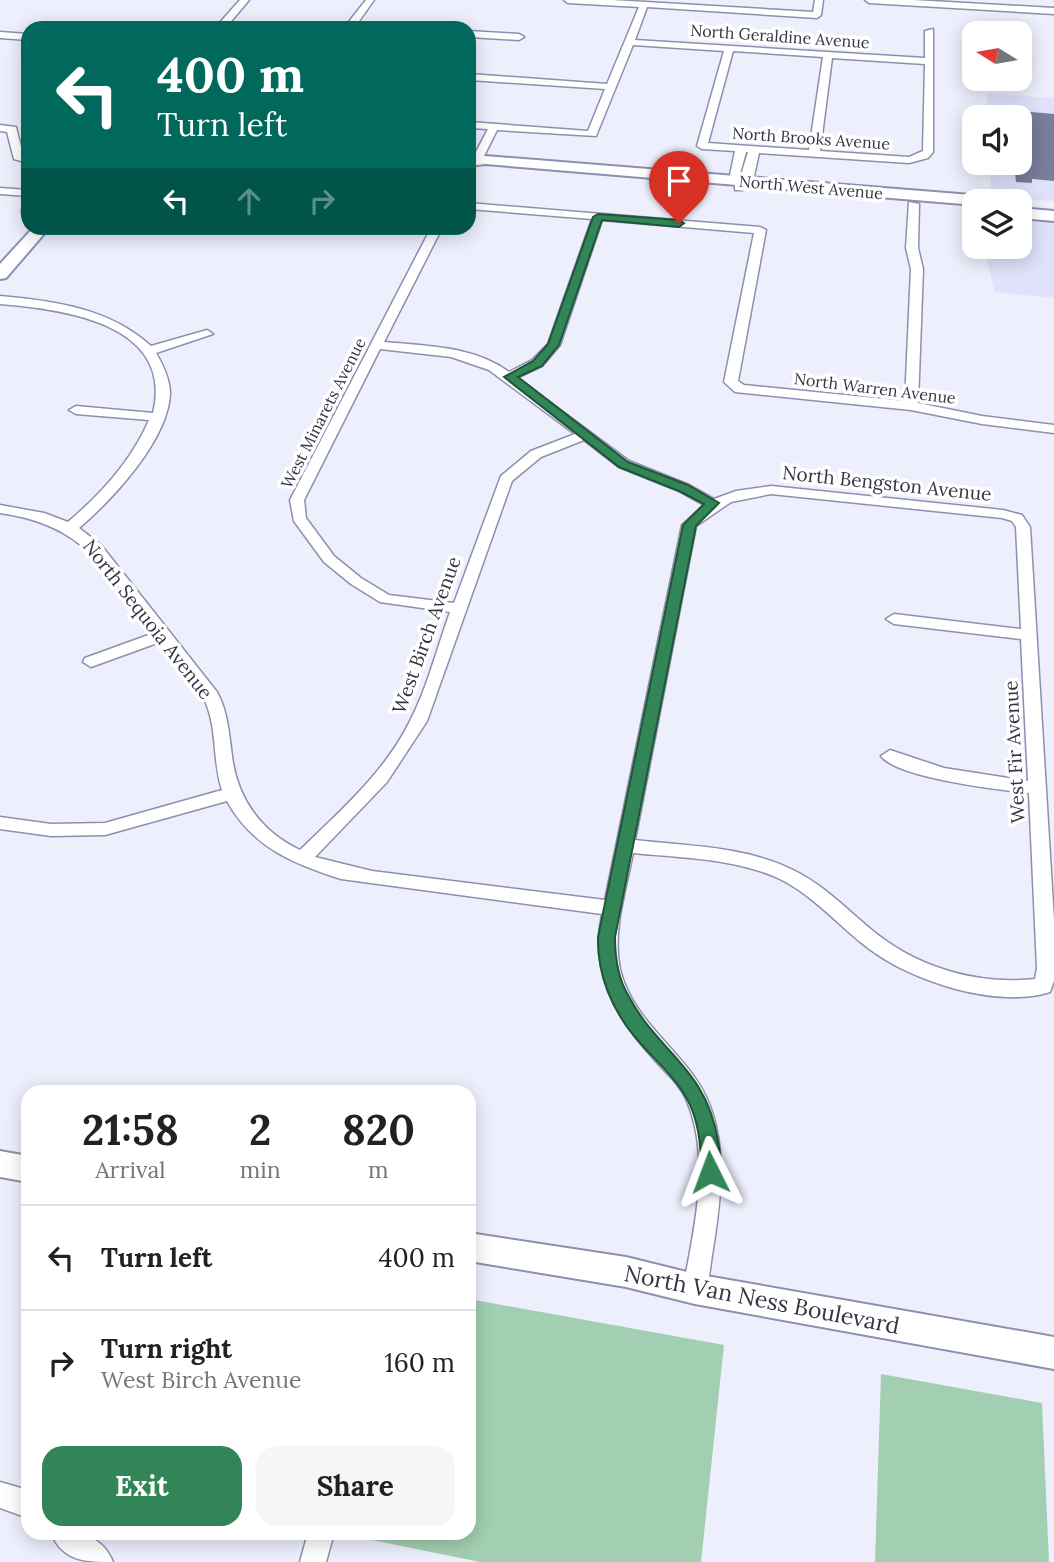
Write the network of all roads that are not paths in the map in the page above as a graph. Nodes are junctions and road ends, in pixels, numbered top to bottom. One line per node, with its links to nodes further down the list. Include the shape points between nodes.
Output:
1 (245, 0): 10 (street)
2 (370, 0): 11 (street)
3 (568, 0): 8 (street)
4 (819, 0): 8 (street, via 817,15)
5 (869, 0): 7 (street)
6 (1048, 0): 9 (street)
7 (929, 2): 9 (street)
8 (644, 5): 17 (street)
9 (1052, 11)
10 (226, 21)
11 (354, 21)
12 (930, 31): 20 (street)
13 (476, 34): 16 (street)
14 (0, 35): 15 (street)
15 (21, 36)
16 (519, 37)
17 (629, 42): 18 (street, North Geraldine Avenue); 22 (street)
18 (729, 48): 19 (street, North Geraldine Avenue); 30 (street, North Brooks Avenue, via 702,146)
19 (828, 55): 20 (street, North Geraldine Avenue); 32 (street)
20 (929, 61): 32 (street, North Brooks Avenue, via 928,152 898,161)
21 (476, 77): 22 (street)
22 (611, 87): 25 (street, via 592,134)
23 (476, 126): 24 (street)
24 (482, 126): 25 (street); 29 (street)
25 (494, 127): 33 (street)
26 (0, 128): 27 (street)
27 (12, 129): 28 (street); 34 (street)
28 (21, 130)
29 (476, 137)
30 (741, 149): 31 (street, North Brooks Avenue); 36 (street, via 735,175)
31 (754, 150): 32 (street, North Brooks Avenue); 36 (street, via 749,176)
32 (814, 154)
33 (476, 157)
34 (21, 158)
35 (476, 165): 36 (street, North West Avenue)
36 (740, 184): 39 (street, North West Avenue); 40 (street, North West Avenue)
37 (0, 191): 38 (street)
38 (21, 193)
39 (962, 199)
40 (913, 204): 41 (street, North West Avenue, via 923,200); 56 (street, via 912,248 917,269)
41 (962, 205)
42 (1032, 205): 44 (street)
43 (476, 207): 47 (street)
44 (1054, 207)
45 (1032, 214): 46 (street)
46 (1054, 216)
47 (598, 217): 55 (street, via 554,345 537,363); 56 (street, North Warren Avenue, via 760,230 731,382 734,386)
48 (34, 235): 50 (street)
49 (432, 235): 53 (street, West Minarets Avenue)
50 (2, 270)
51 (0, 300): 54 (street, via 42,303 100,318)
52 (207, 334): 54 (street)
53 (377, 345): 55 (street, via 466,356); 65 (street, West Minarets Avenue, via 297,500 299,518 329,559 386,599)
54 (149, 351): 58 (street, via 162,384)
55 (510, 377): 60 (street)
56 (911, 406): 59 (street, North Warren Avenue)
57 (76, 410): 58 (street)
58 (158, 417): 64 (street, via 101,502)
59 (1054, 429)
60 (585, 435): 61 (street, via 624,464); 65 (street, West Birch Avenue, via 536,454 506,479)
61 (712, 503): 63 (street, North Bengston Avenue, via 753,492 788,491); 74 (street, via 689,525)
62 (0, 509): 64 (street, North Sequoia Avenue)
63 (1017, 518): 68 (street, West Fir Avenue, via 1023,527)
64 (70, 528): 67 (street, North Sequoia Avenue, via 96,548)
65 (459, 608): 75 (street, West Birch Avenue, via 419,721 403,752 381,781)
66 (894, 619): 68 (street)
67 (163, 635): 69 (street); 72 (street, North Sequoia Avenue, via 211,696 220,715 224,773)
68 (1029, 635): 71 (street, West Fir Avenue)
69 (91, 662)
70 (891, 756): 71 (street, via 946,777)
71 (1037, 788): 74 (street, West Fir Avenue, via 1047,968 1043,986 1024,989 930,973 884,950 804,884 762,865)
72 (231, 794): 73 (street, via 105,829 51,830); 75 (street, North Sequoia Avenue, via 256,828)
73 (0, 823)
74 (625, 845): 76 (street)
75 (302, 859): 76 (street, North Sequoia Avenue, via 354,875)
76 (612, 908): 80 (street, via 606,956 617,992 640,1030 682,1075 697,1099 706,1128 709,1188)
77 (0, 1164): 78 (street)
78 (21, 1168)
79 (476, 1248): 80 (street, North Van Ness Boulevard, via 626,1272)
80 (695, 1289): 81 (street, North Van Ness Boulevard)
81 (1054, 1353)
82 (0, 1495): 83 (street)
83 (21, 1500)
84 (73, 1540): 86 (street)
85 (319, 1540): 87 (street)
86 (100, 1562)
87 (313, 1562)

